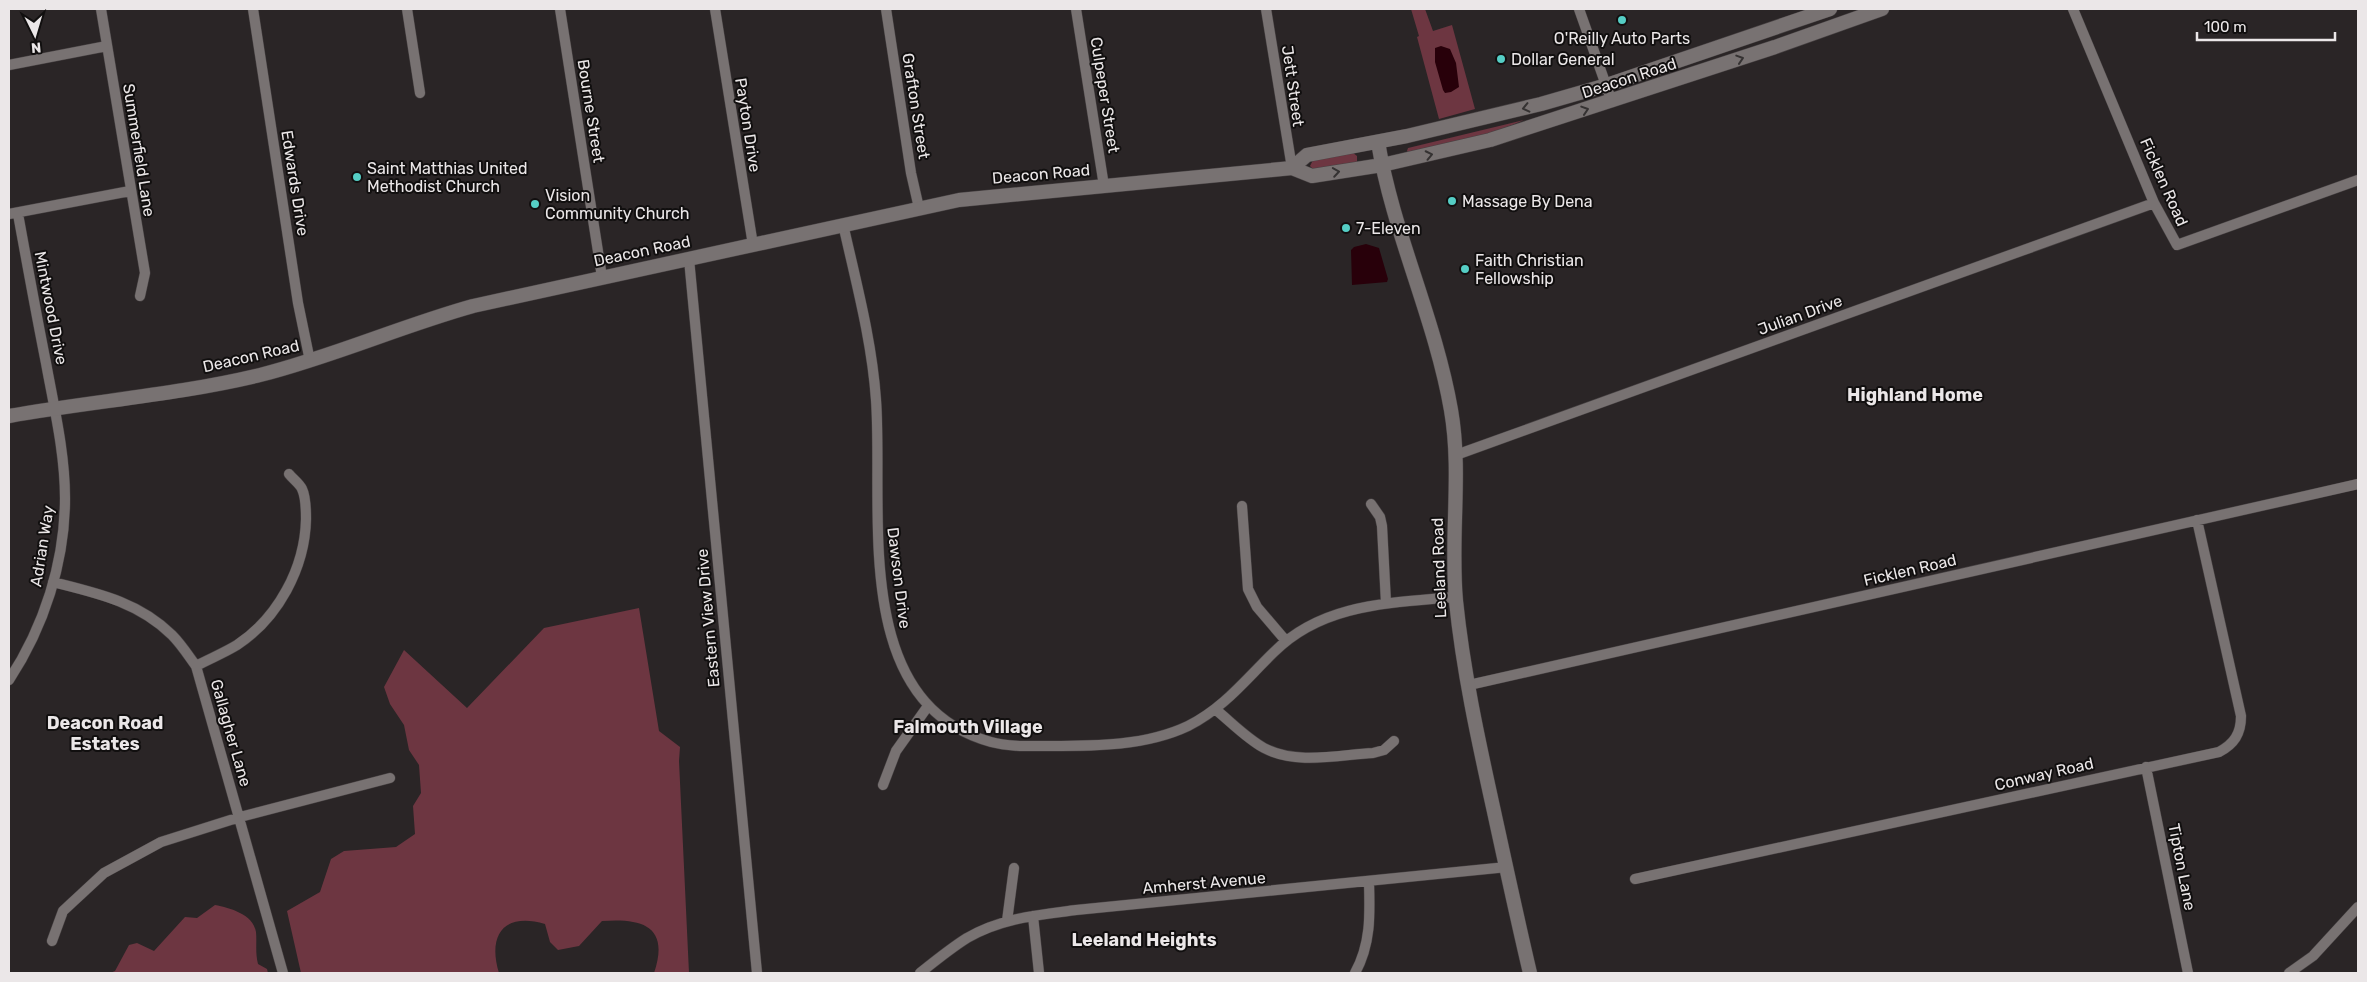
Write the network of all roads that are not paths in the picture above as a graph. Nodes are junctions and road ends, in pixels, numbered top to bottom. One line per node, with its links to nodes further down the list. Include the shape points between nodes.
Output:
1 (101, 9): 13 (street, Summerfield Lane)
2 (253, 9): 32 (street, Edwards Drive, via 298,304)
3 (407, 9): 16 (street)
4 (560, 9): 30 (street, Bourne Street)
5 (715, 9): 28 (street, Payton Drive)
6 (886, 9): 25 (street, Grafton Street)
7 (1076, 9): 22 (street, Culpeper Street)
8 (1266, 9): 20 (street, Jett Street)
9 (1578, 9): 15 (street)
10 (1830, 9): 15 (main road, Deacon Road)
11 (1882, 9): 17 (main road, Deacon Road, one-way to 11)
12 (2073, 9): 24 (street, Ficklen Road)
13 (107, 46): 14 (street); 23 (street, Summerfield Lane)
14 (9, 65)
15 (1607, 85): 17 (street); 18 (main road, Deacon Road, one-way to 18)
16 (420, 93)
17 (1612, 102): 19 (main road, Deacon Road, one-way to 17, via 1490,140)
18 (1378, 142): 19 (main road); 20 (main road, Deacon Road, via 1306,155)
19 (1382, 165): 20 (main road, Deacon Road, one-way to 19, via 1312,176); 35 (main road, Leeland Road, via 1443,372)
20 (1292, 168): 22 (main road, Deacon Road)
21 (2358, 180): 24 (street, Ficklen Road, via 2177,245)
22 (1104, 186): 25 (main road, Deacon Road, via 1010,194)
23 (130, 191): 26 (street); 31 (street, Summerfield Lane, via 145,273)
24 (2154, 204): 35 (street, Julian Drive)
25 (919, 208): 27 (main road, Deacon Road)
26 (13, 214): 33 (street, Mintwood Drive)
27 (843, 224): 28 (main road, Deacon Road); 48 (street, Dawson Drive, via 876,396 878,551 886,613 904,672)
28 (753, 245): 29 (main road, Deacon Road)
29 (689, 259): 30 (main road, Deacon Road); 64 (street, Eastern View Drive)
30 (602, 277): 32 (main road, Deacon Road, via 433,317)
31 (140, 296)
32 (310, 361): 33 (main road, Deacon Road, via 257,375)
33 (54, 408): 34 (main road, Deacon Road); 41 (street, Adrian Way, via 65,497 64,526)
34 (9, 416)
35 (1456, 455): 42 (main road, Leeland Road)
36 (290, 474): 45 (street, via 302,488 306,508 303,550 297,571 278,604 259,626 237,645)
37 (2358, 484): 40 (street, Ficklen Road)
38 (1371, 504): 43 (street, via 1382,526)
39 (1242, 506): 44 (street, via 1248,589 1257,607)
40 (2197, 520): 47 (street, Ficklen Road); 51 (street, Conway Road, via 2241,725 2233,743 2219,752)
41 (53, 582): 45 (street, Gallagher Lane, via 125,602 149,615 174,637); 46 (street, Adrian Way, via 32,638)
42 (1456, 597): 43 (street, Dawson Drive); 47 (main road, Leeland Road)
43 (1386, 603): 44 (street, Dawson Drive, via 1340,612)
44 (1286, 641): 49 (street, Dawson Drive, via 1233,696)
45 (196, 666): 54 (street, Gallagher Lane)
46 (9, 680)
47 (1469, 685): 55 (main road, Leeland Road)
48 (928, 706): 49 (street, Dawson Drive, via 974,736 1017,746 1091,746 1151,738 1186,727); 53 (street, via 896,751)
49 (1215, 709): 50 (street, via 1266,749 1293,757 1373,753 1384,750)
50 (1394, 741)
51 (2146, 767): 57 (street, Conway Road); 69 (street, Tipton Lane)
52 (390, 778): 54 (street)
53 (883, 785)
54 (240, 818): 62 (street, via 161,842 104,873 63,910); 63 (street, Gallagher Lane)
55 (1506, 867): 58 (street, Amherst Avenue); 68 (main road, Leeland Road)
56 (1014, 868): 61 (street)
57 (1635, 879)
58 (1369, 882): 60 (street, Amherst Avenue); 67 (street, via 1369,935 1364,957)
59 (2358, 907): 70 (street, via 2314,956)
60 (1033, 916): 61 (street, Amherst Avenue); 66 (street)
61 (1007, 921): 65 (street, Amherst Avenue, via 967,939)
62 (52, 941)
63 (283, 973)
64 (757, 973)
65 (920, 973)
66 (1039, 973)
67 (1355, 973)
68 (1530, 973)
69 (2188, 973)
70 (2290, 973)

